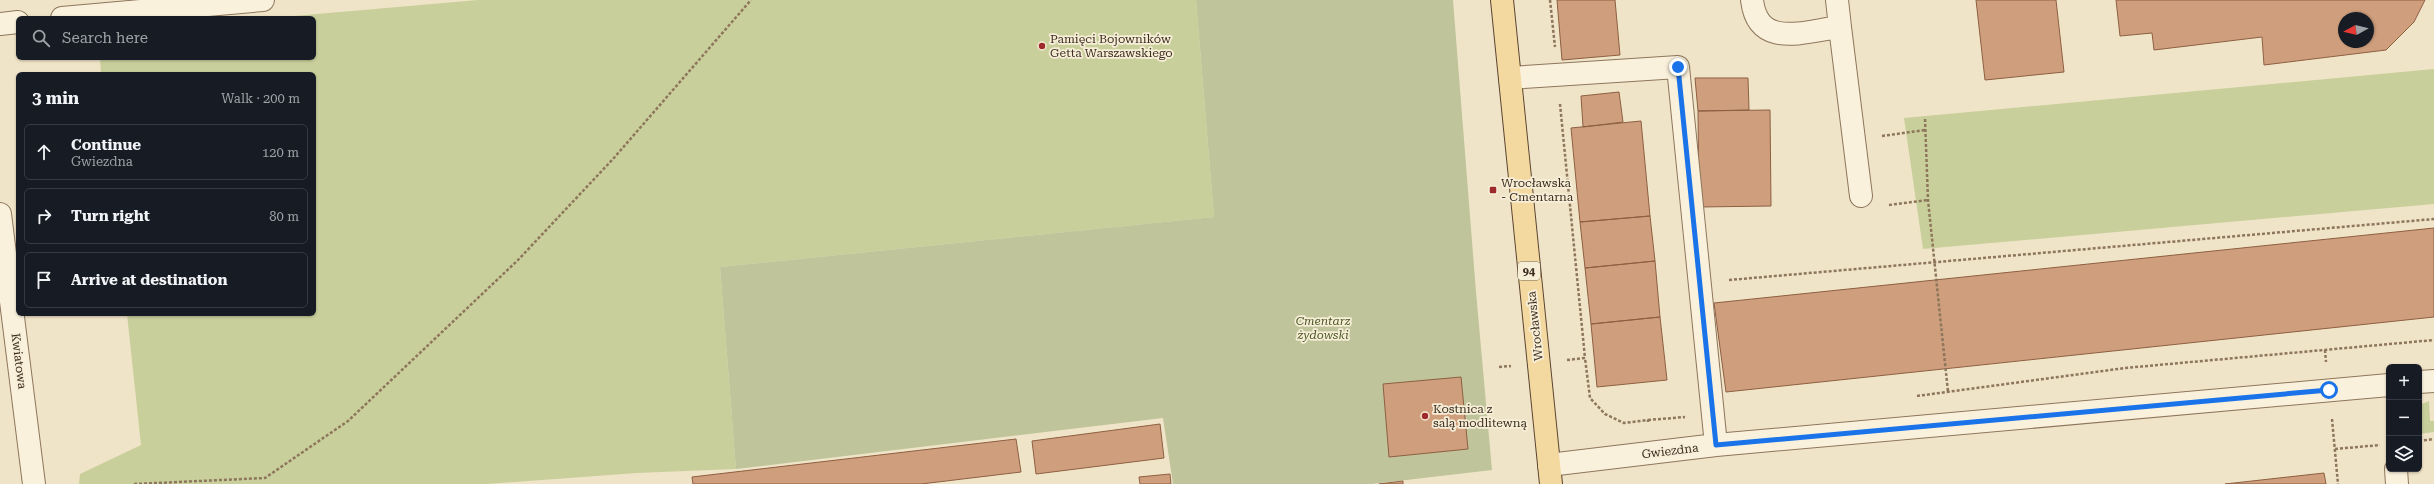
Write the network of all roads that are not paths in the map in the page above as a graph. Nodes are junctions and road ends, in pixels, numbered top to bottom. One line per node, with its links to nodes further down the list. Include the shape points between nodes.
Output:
1 (263, 0): 5 (street)
2 (1502, 0): 9 (main road, Wrocławska / 94)
3 (1752, 0): 8 (street, via 1753,11 1760,25 1772,33 1787,34)
4 (1837, 0): 8 (street)
5 (84, 16)
6 (16, 22): 7 (street)
7 (0, 24)
8 (1840, 26): 10 (street)
9 (1510, 78): 15 (street, via 1678,67); 17 (main road, Wrocławska / 94)
10 (1861, 196)
11 (0, 214): 18 (street, Kwiatowa)
12 (2434, 381): 13 (street)
13 (2422, 382)
14 (2386, 387): 15 (street, Gwiezdna)
15 (1716, 445): 17 (street, Gwiezdna, via 1652,453)
16 (2396, 472): 19 (street)
17 (1550, 474)
18 (34, 484)
19 (2397, 484)

